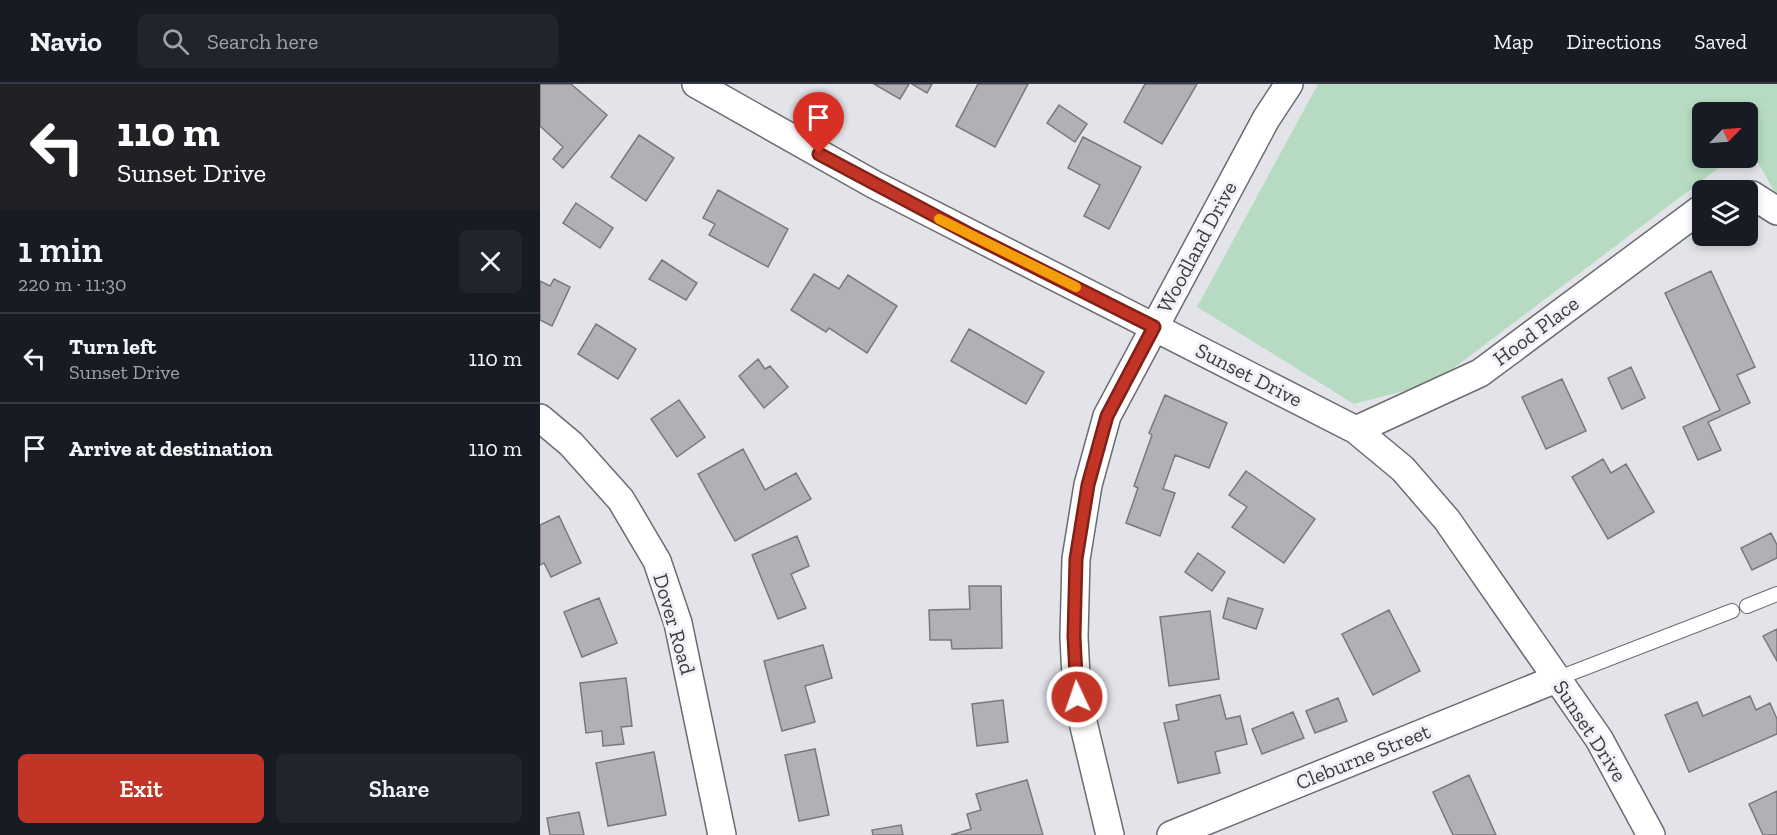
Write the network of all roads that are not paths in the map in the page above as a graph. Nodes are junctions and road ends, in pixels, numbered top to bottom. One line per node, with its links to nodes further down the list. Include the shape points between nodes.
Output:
1 (696, 84): 6 (street, Sunset Drive, via 885,190)
2 (1289, 84): 6 (street, Woodland Drive, via 1266,118)
3 (1758, 199): 4 (street)
4 (1777, 211)
5 (1692, 215): 8 (street, Hood Place, via 1480,373)
6 (1154, 327): 8 (street, Sunset Drive); 14 (street, Woodland Drive, via 1107,416 1088,485 1076,559 1077,697)
7 (540, 418): 13 (street, Dover Road, via 571,444 621,500 657,561 678,623)
8 (1356, 430): 12 (street, Sunset Drive, via 1403,469 1447,520)
9 (1777, 594): 10 (lane)
10 (1747, 606)
11 (1732, 611): 12 (lane)
12 (1556, 679): 15 (street, Cleburne Street); 16 (street, Sunset Drive, via 1599,739)
13 (722, 835)
14 (1110, 835)
15 (1171, 835)
16 (1651, 835)

